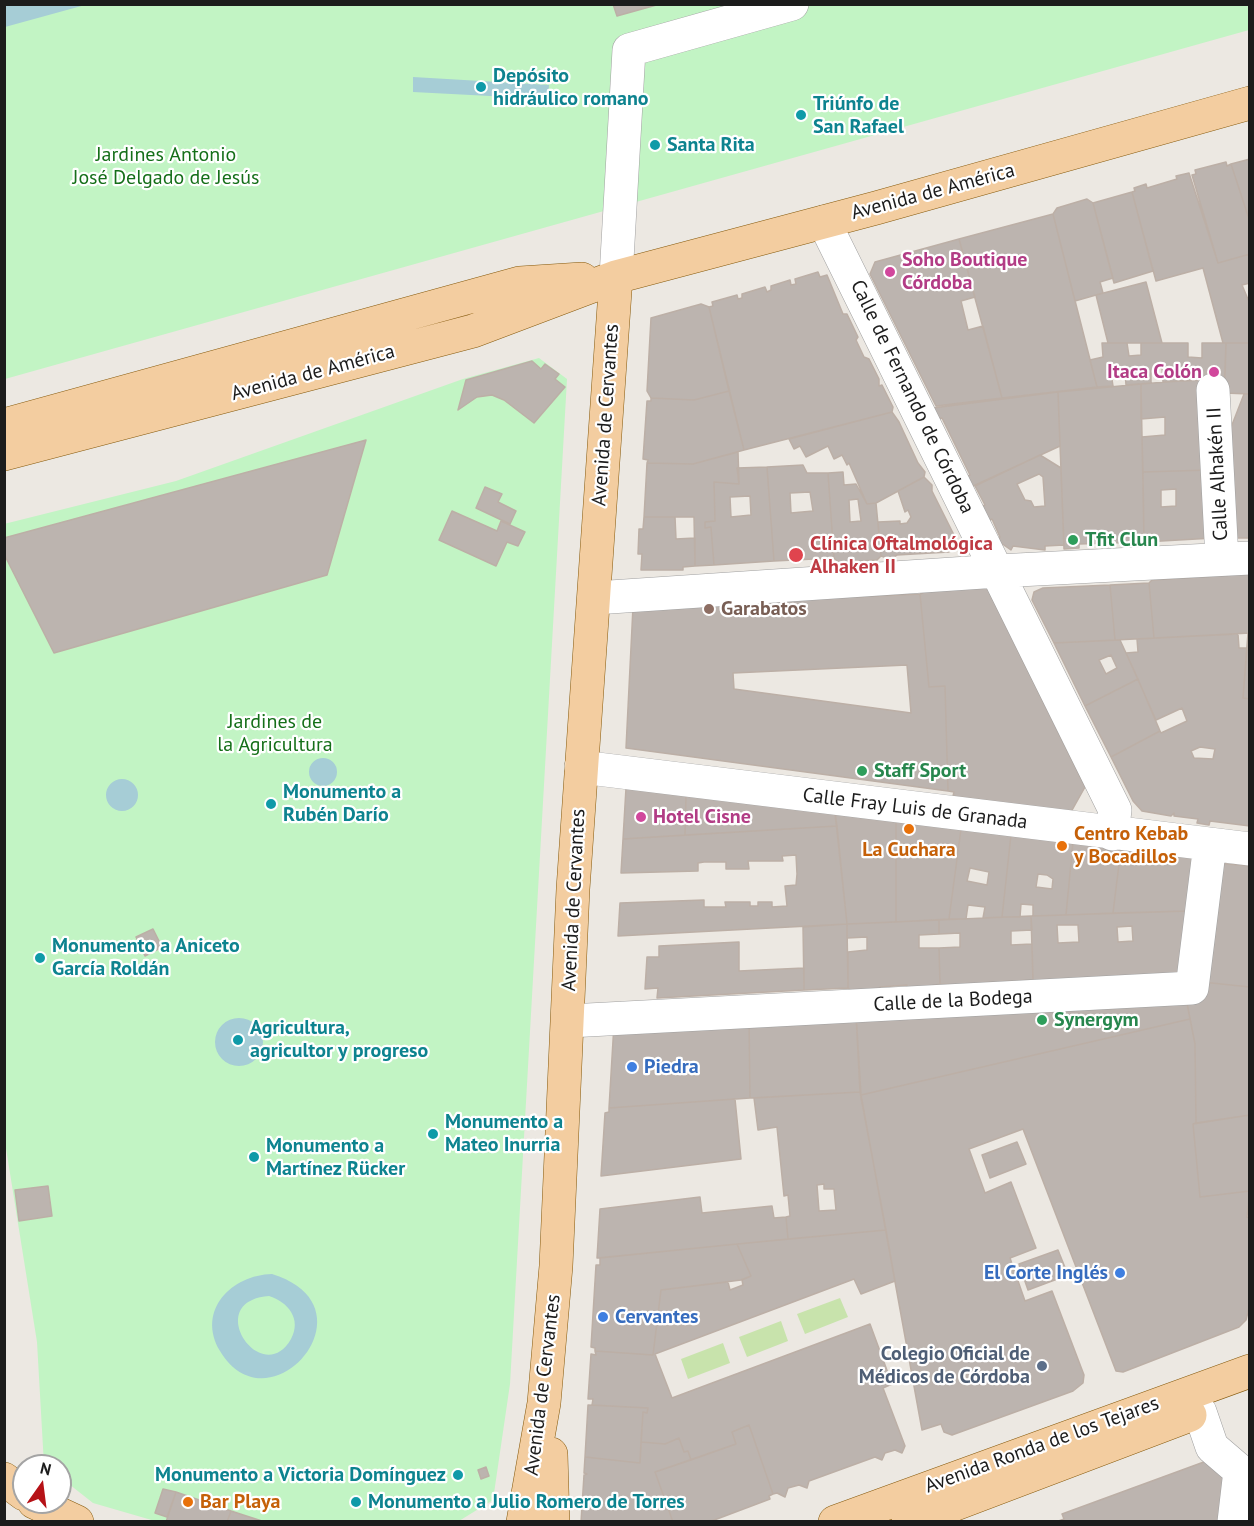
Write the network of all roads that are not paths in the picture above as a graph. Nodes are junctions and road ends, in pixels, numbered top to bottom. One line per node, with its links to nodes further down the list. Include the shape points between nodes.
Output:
1 (792, 4): 4 (street, via 629,50)
2 (1250, 103): 3 (main road, Avenida de América)
3 (824, 222): 4 (main road, Avenida de América); 9 (street, Calle de Fernando de Córdoba)
4 (616, 277): 6 (main road, Avenida de América, via 520,283); 7 (main road, Avenida de América, via 472,331); 10 (main road, Avenida de Cervantes)
5 (1213, 390): 8 (street, Calle Alhakén II)
6 (4, 425)
7 (4, 454)
8 (1236, 558): 9 (street, Calle Alhakén II)
9 (998, 571): 10 (street, Calle Alhakén II); 12 (street, Calle de Fernando de Córdoba, via 1115,810)
10 (594, 598): 11 (main road, Avenida de Cervantes)
11 (581, 767): 12 (street, Calle Fray Luis de Granada); 15 (main road, Avenida de Cervantes)
12 (1112, 834): 13 (street, Calle Fray Luis de Granada)
13 (1210, 844): 14 (street, Calle Fray Luis de Granada); 15 (street, Calle de la Bodega, via 1192,988)
14 (1250, 849)
15 (568, 1021): 16 (main road, Avenida de Cervantes)
16 (556, 1266): 22 (main road, Avenida de Cervantes, via 544,1403); 23 (main road, via 550,1470)
17 (1250, 1371): 24 (main road, Avenida Ronda de los Tejares)
18 (1250, 1393): 19 (main road, Avenida Ronda de los Tejares)
19 (1200, 1412): 25 (main road, Avenida Ronda de los Tejares); 26 (street, via 1212,1447 1240,1471)
20 (61, 1514): 21 (main road)
21 (77, 1521)
22 (523, 1521)
23 (553, 1521)
24 (835, 1521)
25 (908, 1521)
26 (1234, 1521)

